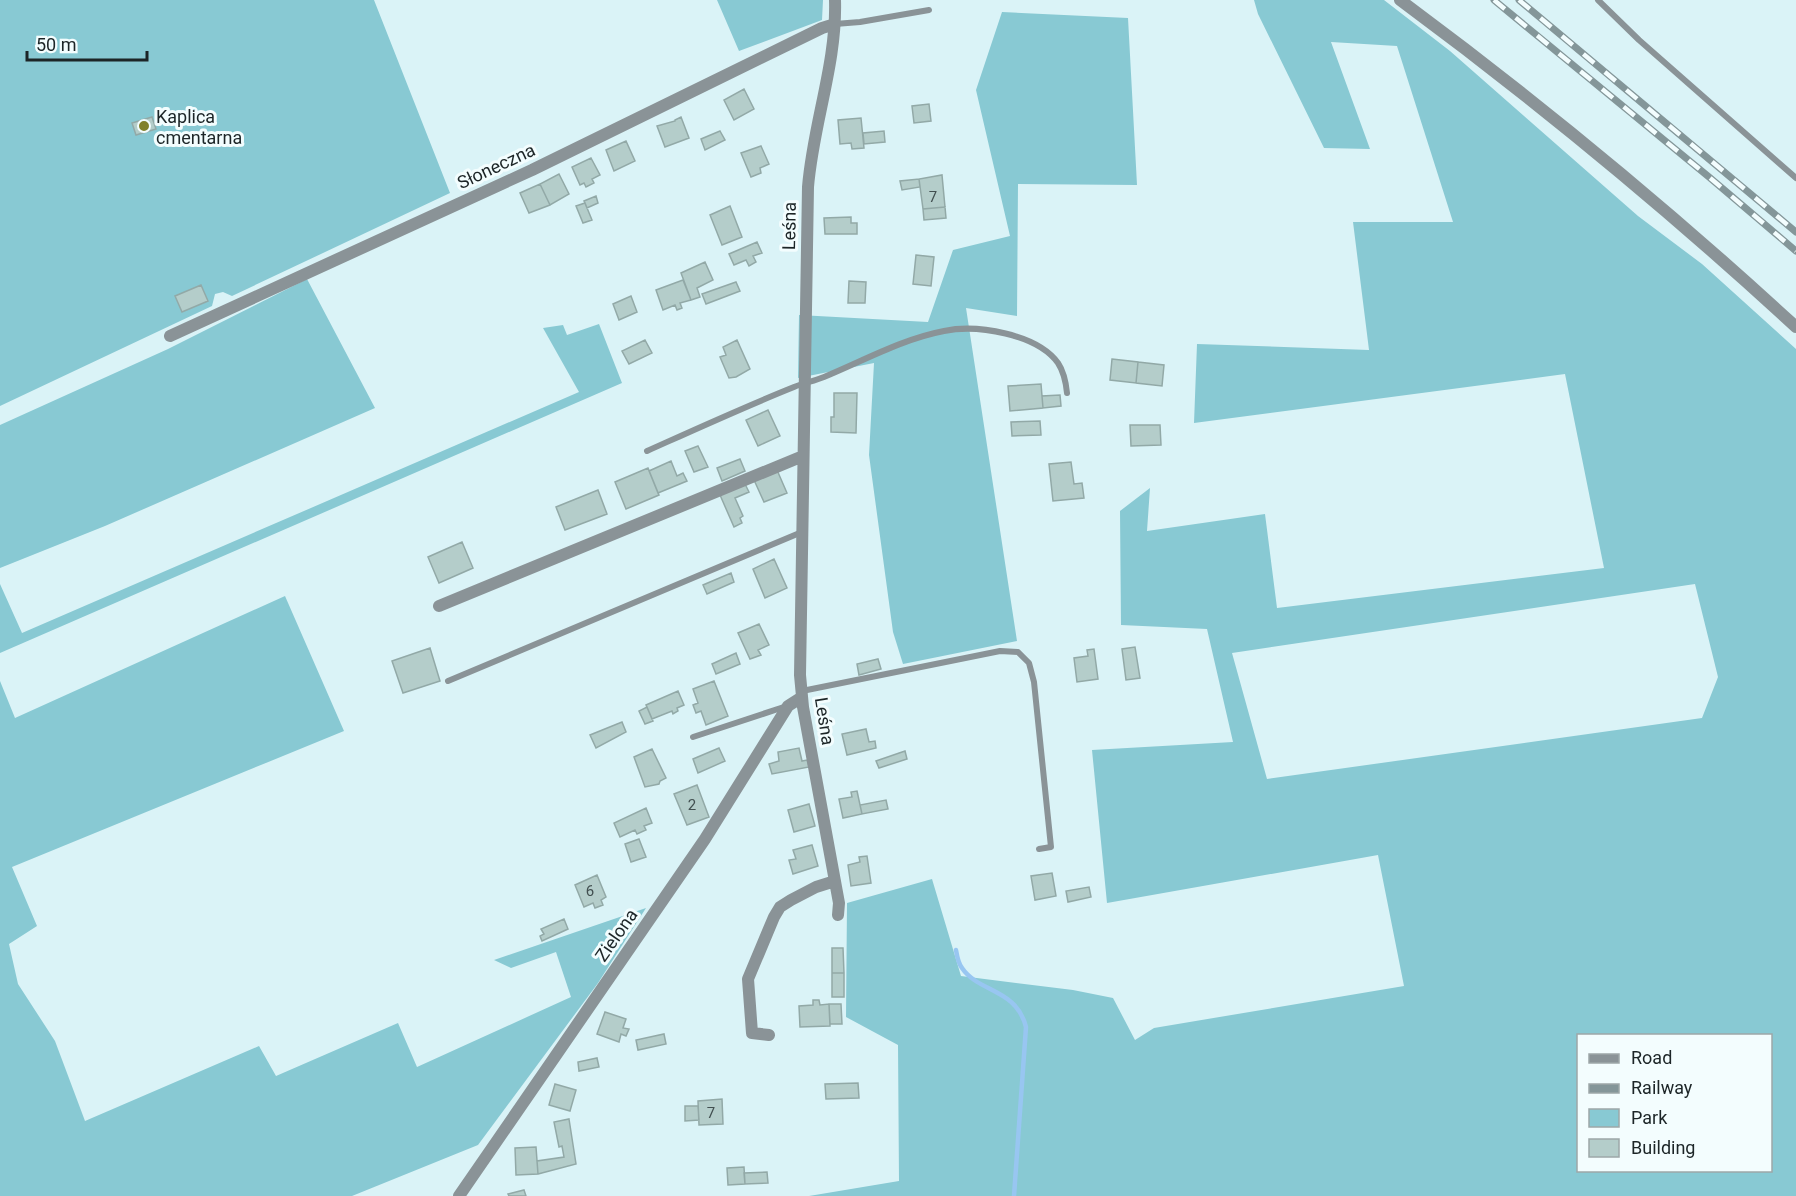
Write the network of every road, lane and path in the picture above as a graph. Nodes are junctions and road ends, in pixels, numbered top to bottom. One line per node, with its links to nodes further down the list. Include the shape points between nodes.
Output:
1 (835, 0): 5 (street, Leśna)
2 (1400, 0): 7 (street, via 1632,182)
3 (1598, 0): 6 (lane)
4 (929, 10): 5 (lane)
5 (835, 24): 8 (street, Słoneczna, via 532,170); 9 (street, Leśna, via 808,179)
6 (1796, 178)
7 (1796, 327)
8 (170, 336)
9 (803, 383): 10 (lane, via 922,337 950,330 973,330 1012,336 1041,348 1059,364); 11 (lane); 12 (street, Leśna)
10 (1067, 393)
11 (647, 451)
12 (803, 456): 13 (street, Leśna); 14 (street)
13 (802, 532): 15 (lane); 16 (street, Leśna)
14 (439, 606)
15 (448, 681)
16 (802, 694): 17 (street, Zielona); 19 (lane, via 1000,651 1018,652 1029,663 1034,682 1052,847); 20 (street, Leśna)
17 (788, 706): 18 (lane); 23 (street, Zielona, via 700,846)
18 (693, 737)
19 (1039, 849)
20 (835, 881): 21 (street, Leśna); 22 (street, via 780,907 749,974 752,1033)
21 (838, 915)
22 (769, 1035)
23 (459, 1196)

